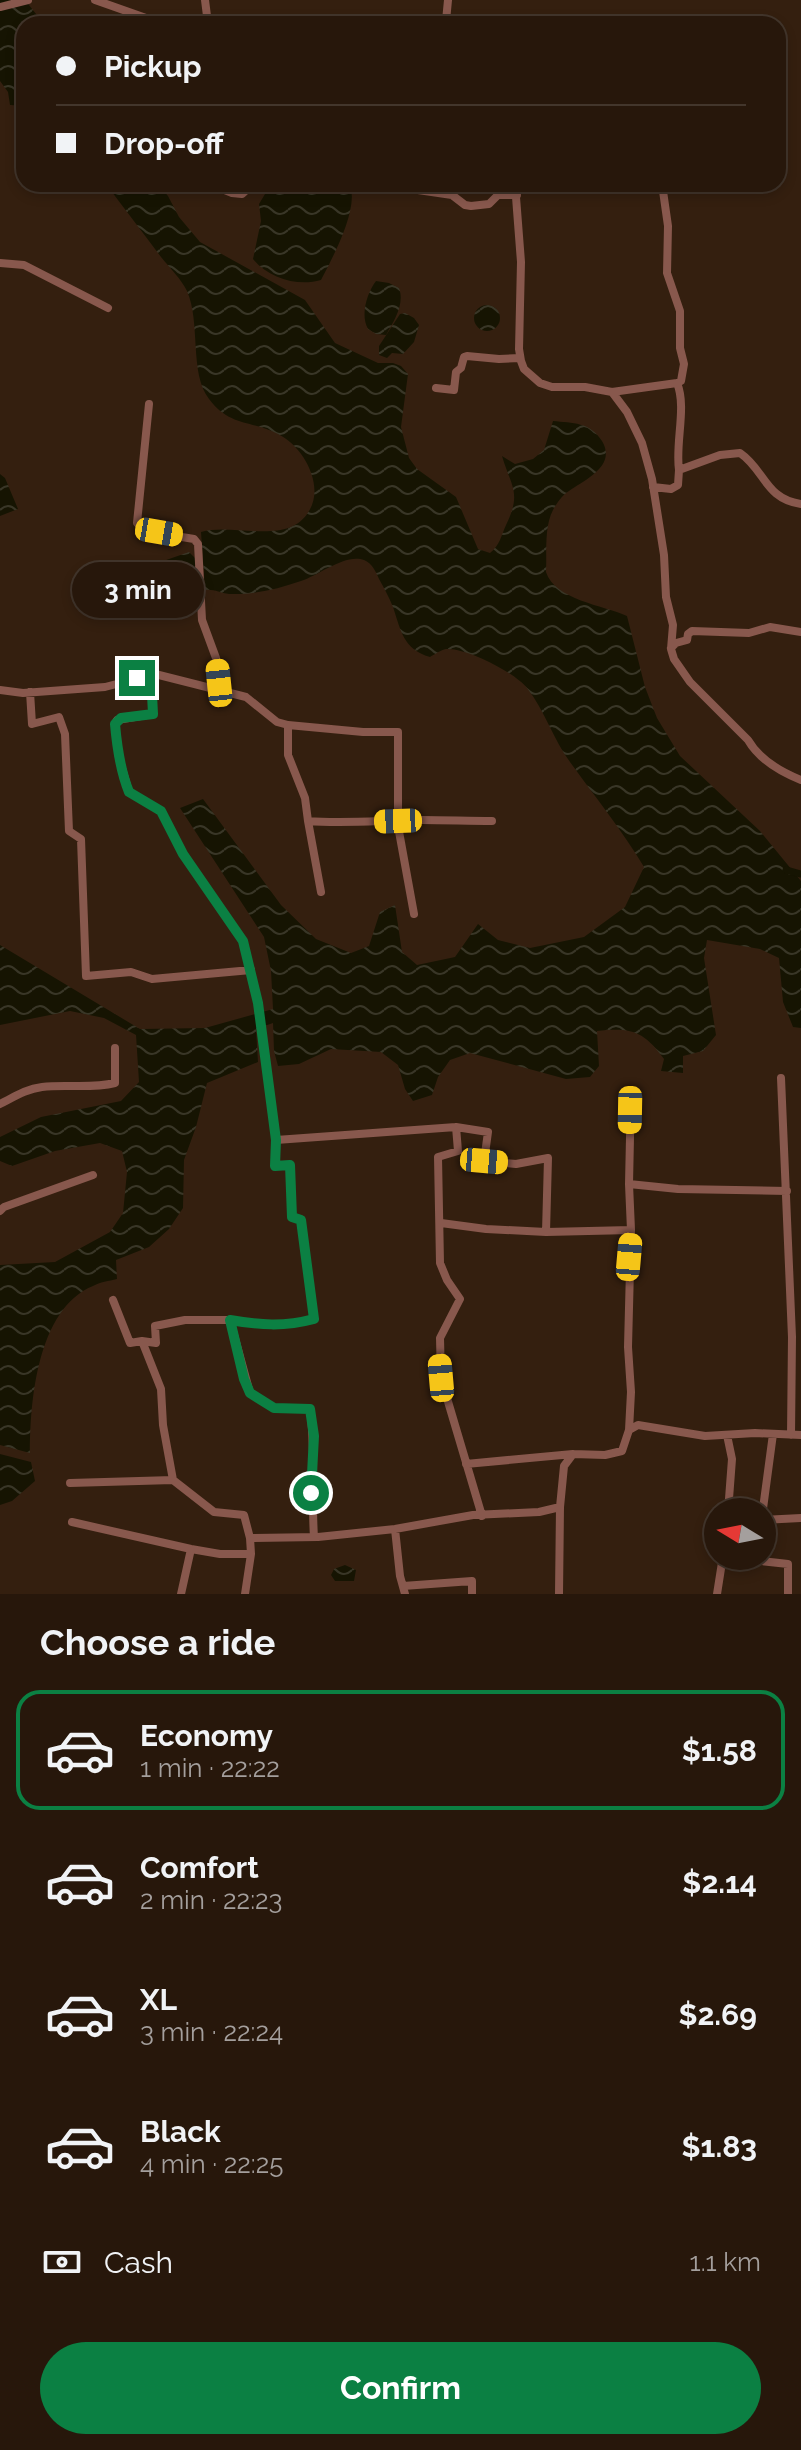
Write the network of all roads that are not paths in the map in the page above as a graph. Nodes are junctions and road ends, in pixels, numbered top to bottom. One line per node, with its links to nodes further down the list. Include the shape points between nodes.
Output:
1 (95, 0): 4 (street)
2 (23, 1): 3 (street)
3 (4, 6)
4 (140, 16)
5 (432, 192): 8 (street, via 452,195 471,206 489,204 498,195)
6 (516, 192): 8 (street)
7 (663, 192): 12 (street, via 667,273 680,311 684,364)
8 (517, 195): 11 (street)
9 (0, 263): 10 (street, via 24,265)
10 (108, 308)
11 (520, 358): 13 (street, via 464,357 454,390); 14 (street, via 540,383)
12 (677, 383): 14 (street); 16 (street)
13 (436, 388)
14 (612, 392): 17 (street, via 633,422)
15 (149, 404): 22 (street, via 137,523 145,531 198,544 202,620)
16 (679, 470): 17 (street, via 678,485); 18 (street, via 740,453 779,498)
17 (653, 487): 20 (street, via 673,625)
18 (801, 504)
19 (801, 632): 20 (street, via 778,627 749,633 692,631)
20 (671, 649): 26 (street, via 690,682 754,751)
21 (151, 675): 22 (street); 24 (street, via 105,687); 32 (street, via 153,714 121,718 115,724 129,792 161,811 183,854 243,941)
22 (222, 689): 25 (street, via 246,697)
23 (0, 690): 24 (street)
24 (30, 692): 32 (street, via 32,724 59,717 65,734 69,831 81,839 86,976 131,972 152,979)
25 (288, 725): 27 (street, via 288,755); 28 (street, via 398,732)
26 (801, 780)
27 (308, 821): 28 (street); 30 (street)
28 (398, 821): 29 (street); 31 (street)
29 (492, 821)
30 (321, 892)
31 (414, 914)
32 (251, 970): 38 (street)
33 (115, 1048): 36 (street, via 115,1083 43,1087)
34 (781, 1078): 41 (street)
35 (631, 1091): 40 (street)
36 (0, 1104)
37 (456, 1127): 38 (street); 43 (street, via 458,1151 438,1157); 45 (street, via 488,1132 484,1161 516,1164 548,1158)
38 (276, 1140): 47 (street, via 275,1166 290,1165 290,1206 292,1217 301,1220 314,1319 289,1325)
39 (93, 1175): 42 (street)
40 (629, 1184): 41 (street); 44 (street)
41 (787, 1191): 52 (street)
42 (0, 1211)
43 (441, 1223): 45 (street); 54 (street, via 440,1263 460,1299 440,1338 441,1378)
44 (631, 1230): 45 (street); 49 (street)
45 (546, 1232)
46 (113, 1300): 48 (street, via 130,1343)
47 (230, 1320): 48 (street, via 155,1326 156,1343); 65 (street, via 250,1393 274,1408 310,1409)
48 (142, 1341): 55 (street, via 161,1389)
49 (629, 1430): 51 (street, via 638,1425); 53 (street, via 622,1451)
50 (773, 1434): 51 (street); 52 (street); 58 (street)
51 (727, 1435): 57 (street, via 732,1459)
52 (796, 1435)
53 (573, 1454): 54 (street); 59 (street, via 564,1466)
54 (466, 1464): 60 (street)
55 (173, 1480): 56 (street); 66 (street, via 214,1512 244,1515)
56 (70, 1483)
57 (729, 1498)
58 (765, 1498)
59 (560, 1507): 60 (street); 75 (street)
60 (482, 1516): 64 (street)
61 (776, 1518): 62 (street)
62 (801, 1518)
63 (72, 1522): 67 (street)
64 (395, 1529): 65 (street); 71 (street)
65 (314, 1537): 66 (street)
66 (250, 1538): 68 (street)
67 (191, 1549): 68 (street); 72 (street)
68 (251, 1554): 73 (street)
69 (776, 1563): 77 (street, via 788,1564)
70 (721, 1570): 76 (street)
71 (404, 1590): 74 (street, via 472,1581)
72 (181, 1594)
73 (245, 1594)
74 (472, 1594)
75 (559, 1594)
76 (717, 1594)
77 (788, 1594)

